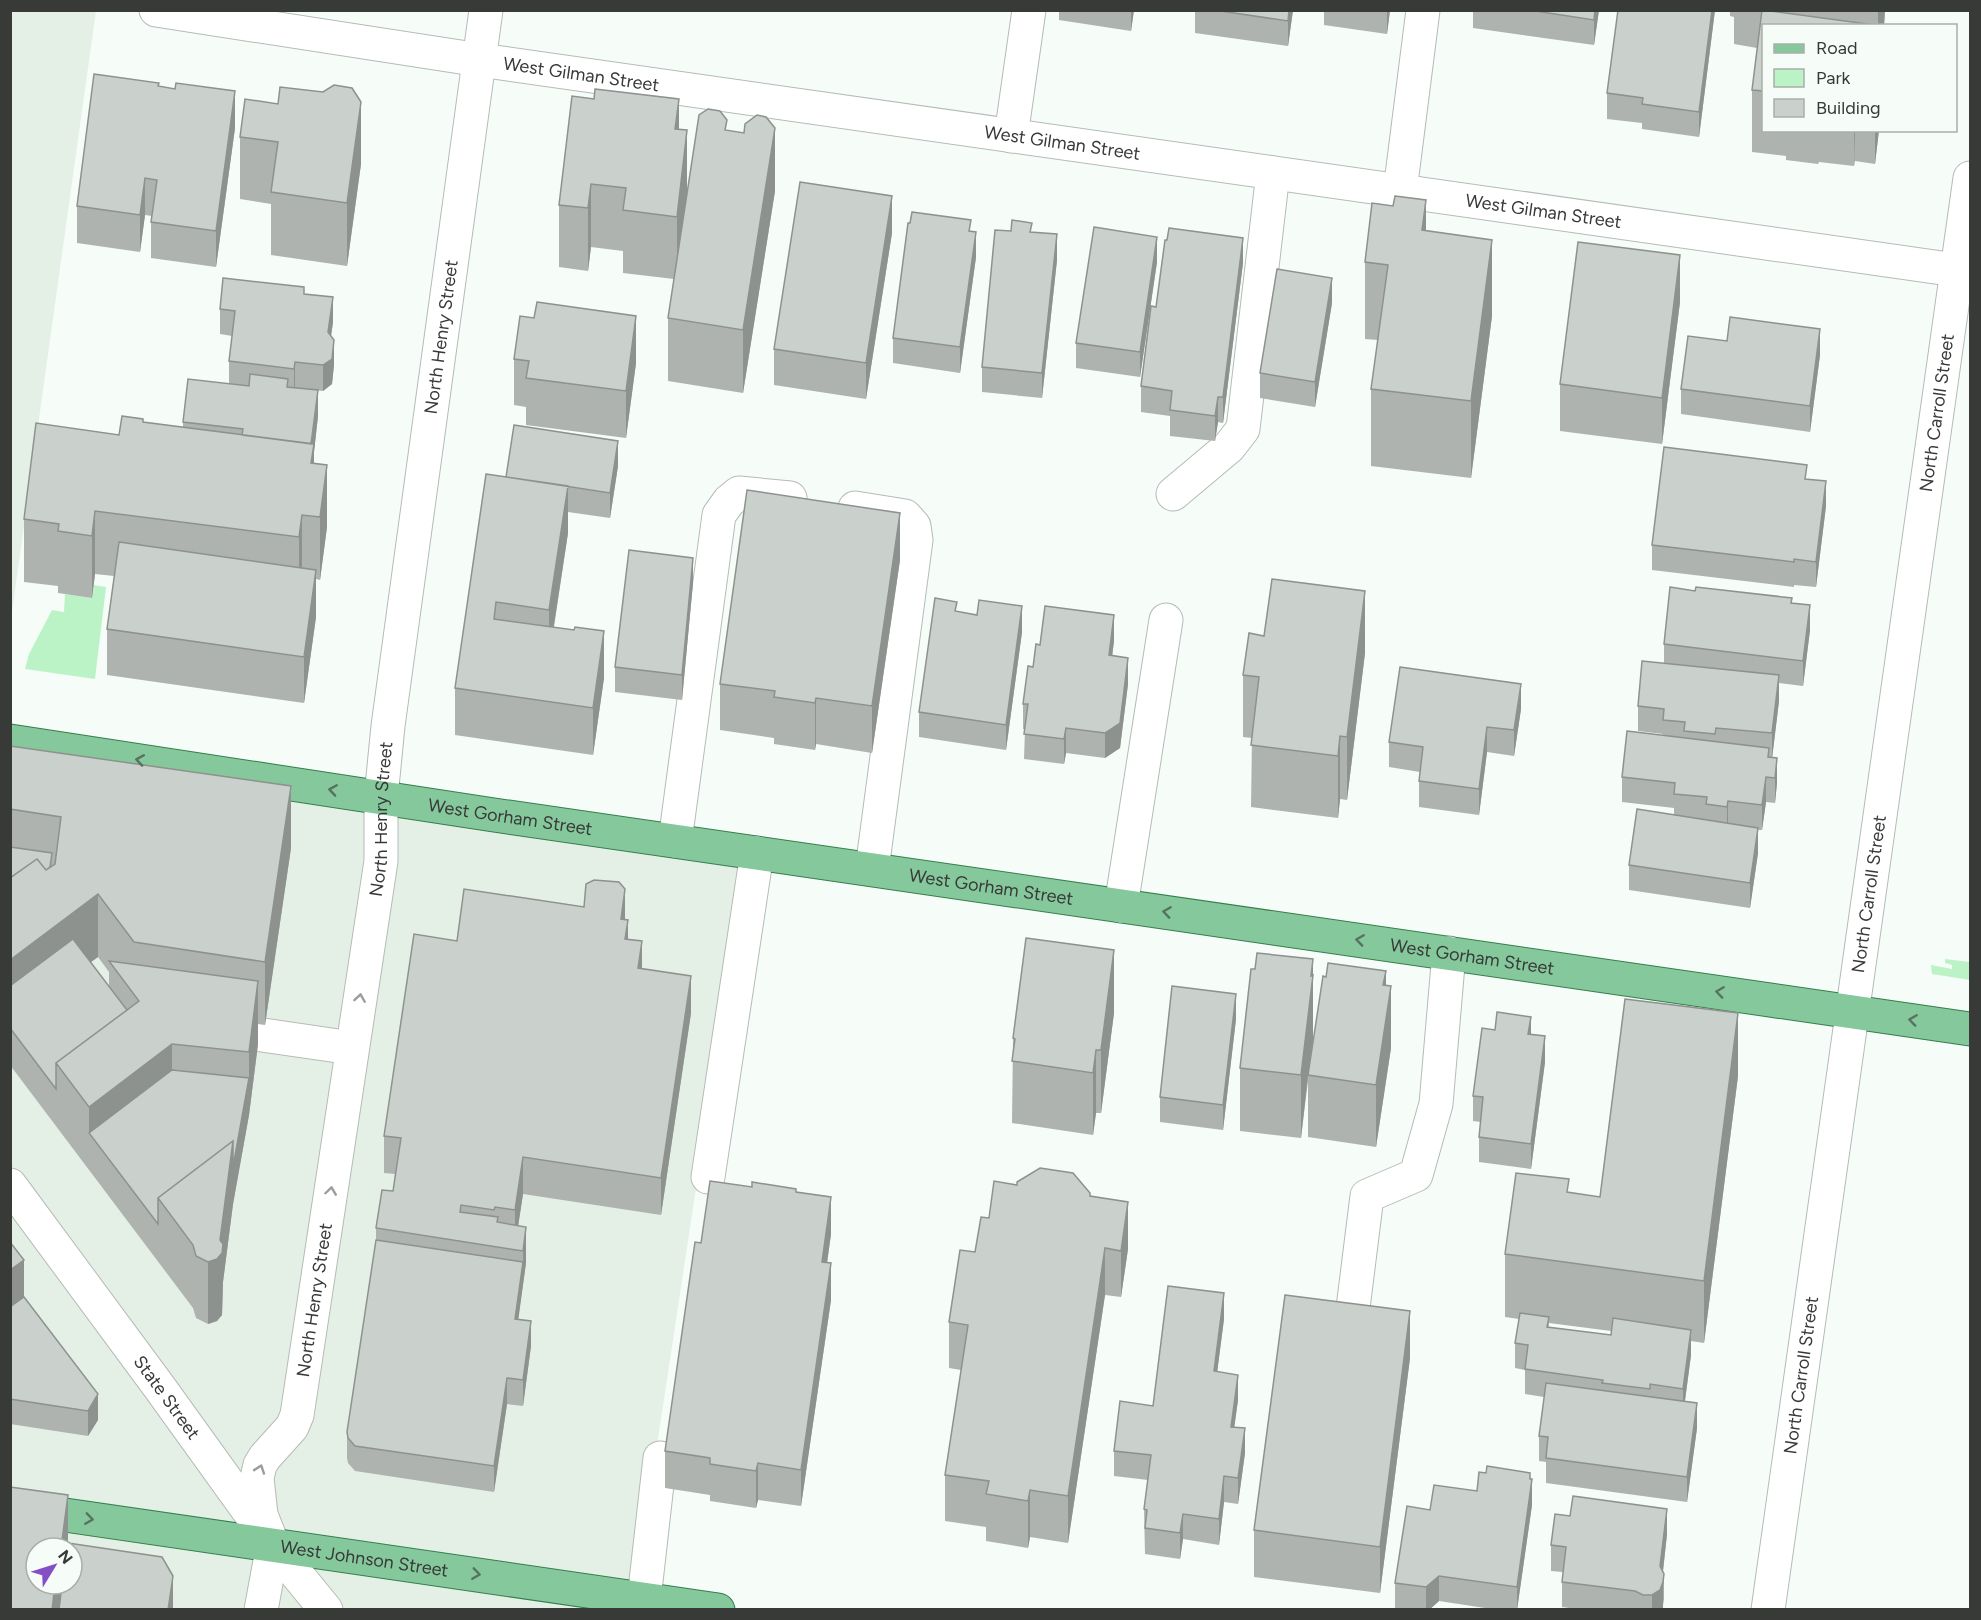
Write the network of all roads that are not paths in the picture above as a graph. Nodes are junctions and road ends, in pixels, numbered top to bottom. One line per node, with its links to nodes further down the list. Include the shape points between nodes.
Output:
1 (156, 10): 5 (street, West Gilman Street)
2 (486, 10): 5 (street, North Henry Street)
3 (1029, 10): 6 (street)
4 (1423, 10): 9 (street)
5 (480, 60): 6 (street, West Gilman Street); 14 (street, North Henry Street)
6 (1011, 136): 7 (street, West Gilman Street)
7 (1273, 173): 9 (street, West Gilman Street); 11 (street, via 1243,429 1229,447)
8 (1971, 178): 10 (street, North Carroll Street)
9 (1400, 191): 10 (street, West Gilman Street)
10 (1964, 271): 20 (street, North Carroll Street)
11 (1173, 494)
12 (1166, 620): 18 (street)
13 (10, 741): 14 (main road, West Gorham Street, one-way to 13)
14 (381, 797): 15 (main road, West Gorham Street); 23 (street, North Henry Street, one-way to 14, via 381,861)
15 (675, 841): 16 (main road, West Gorham Street); 17 (street, via 719,515 739,493 802,500 905,516 914,526 916,540)
16 (757, 853): 17 (main road, West Gorham Street); 24 (street)
17 (872, 869): 18 (main road, West Gorham Street)
18 (1121, 906): 19 (main road, West Gorham Street, one-way to 18)
19 (1449, 953): 20 (main road, West Gorham Street, one-way to 19); 26 (street, via 1436,1104 1416,1175 1367,1196)
20 (1852, 1011): 22 (main road, West Gorham Street, one-way to 20); 34 (street, North Carroll Street)
21 (185, 1024): 23 (street)
22 (1971, 1029)
23 (352, 1048): 29 (street, North Henry Street, one-way to 23, via 261,1515 257,1478 265,1457 296,1421)
24 (708, 1177)
25 (10, 1185): 29 (street, State Street)
26 (1353, 1308)
27 (660, 1458): 30 (street)
28 (10, 1508): 29 (main road, West Johnson Street, one-way to 29)
29 (273, 1545): 30 (main road, West Johnson Street, one-way to 30); 31 (street); 32 (street, State Street)
30 (644, 1599): 33 (main road, West Johnson Street)
31 (261, 1610)
32 (326, 1610)
33 (718, 1610)
34 (1768, 1610)

